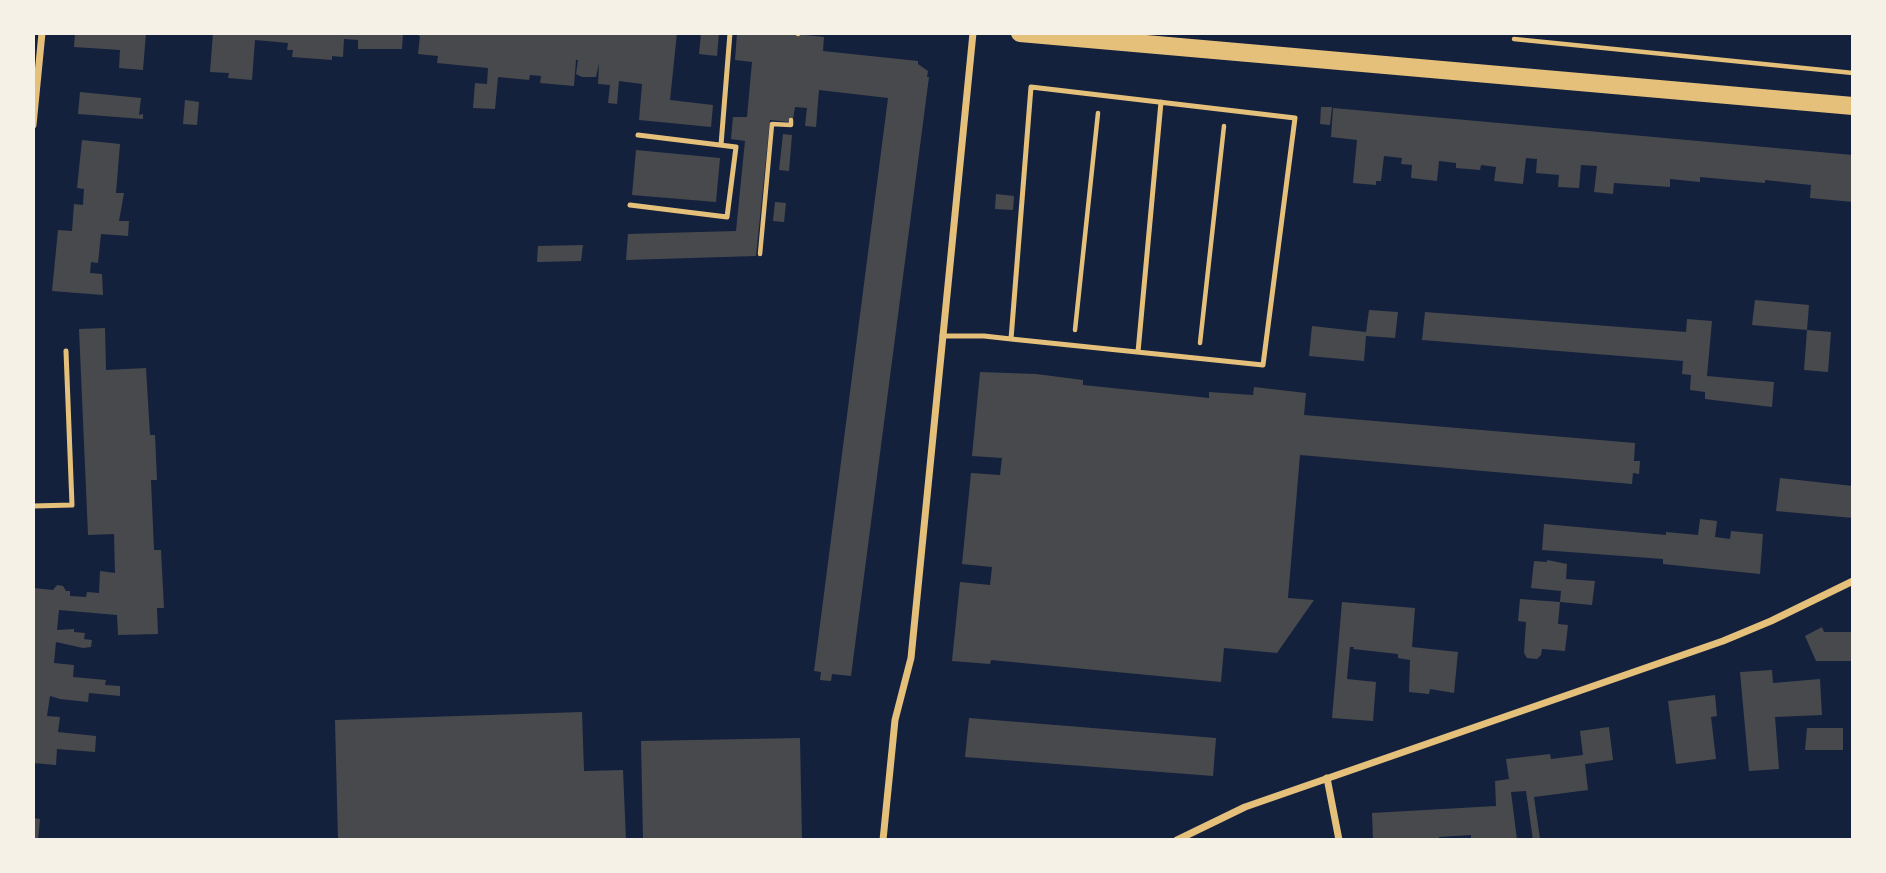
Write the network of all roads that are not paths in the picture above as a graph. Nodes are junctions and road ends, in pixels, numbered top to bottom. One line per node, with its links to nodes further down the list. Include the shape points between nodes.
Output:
1 (42, 33): 5 (street)
2 (730, 33): 10 (lane)
3 (973, 33): 12 (street)
4 (1020, 33): 7 (main road)
5 (36, 72): 8 (street)
6 (1161, 102): 13 (lane, via 1031,88); 15 (lane); 15 (lane, via 1296,118 1263,365)
7 (1853, 106)
8 (33, 125)
9 (638, 135): 10 (lane)
10 (721, 145): 11 (lane, via 736,147 727,217)
11 (630, 205)
12 (942, 336): 13 (lane); 19 (street, via 911,659 895,720)
13 (1012, 339): 15 (lane)
14 (66, 351): 16 (lane, via 72,505)
15 (1138, 352)
16 (33, 506)
17 (1853, 581): 18 (street, via 1723,641)
18 (1327, 778): 20 (street, via 1222,817); 21 (street)
19 (883, 840)
20 (1177, 840)
21 (1339, 840)

